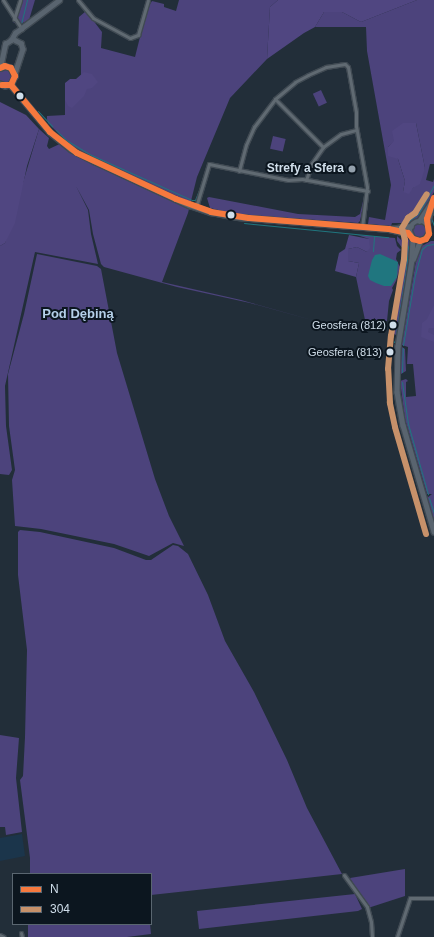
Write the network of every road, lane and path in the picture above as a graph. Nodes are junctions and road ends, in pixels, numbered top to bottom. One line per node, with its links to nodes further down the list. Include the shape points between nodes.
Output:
1 (3, 0): 6 (street)
2 (20, 0): 6 (street)
3 (59, 0): 7 (street)
4 (78, 0): 5 (street, via 93,18 130,38 138,35)
5 (148, 0)
6 (14, 19): 7 (street)
7 (22, 29): 8 (street, via 15,33); 9 (street)
8 (11, 40): 9 (street); 10 (street, via 5,44)
9 (18, 41): 13 (street, via 23,49)
10 (2, 51): 11 (street)
11 (1, 58): 12 (street)
12 (0, 68): 13 (street, via 9,67)
13 (15, 73): 15 (street)
14 (0, 84): 15 (street)
15 (11, 85): 23 (street, via 50,132 71,149)
16 (275, 99): 17 (street, via 308,75 344,64 348,67 356,112); 18 (street); 19 (street, via 252,132)
17 (356, 130): 18 (street, via 341,134); 21 (street)
18 (323, 147): 20 (street, via 312,163)
19 (239, 171): 20 (street, via 288,180); 23 (street, via 209,164)
20 (306, 180): 21 (street)
21 (368, 191): 27 (street)
22 (433, 200): 24 (street); 25 (street)
23 (196, 207): 27 (street, via 237,217)
24 (419, 221): 25 (street); 26 (street)
25 (426, 224): 30 (street, via 430,229 429,234 426,239)
26 (411, 226): 28 (street); 29 (street)
27 (362, 227): 28 (street)
28 (389, 229): 29 (street)
29 (412, 237): 30 (street); 31 (street)
30 (420, 241): 31 (street)
31 (412, 260): 32 (street, via 398,346 397,387 402,425)
32 (434, 532)
33 (344, 875): 37 (street, via 367,907 372,922)
34 (434, 898): 38 (street, via 410,898)
35 (0, 935): 36 (street)
36 (4, 937)
37 (372, 937)
38 (397, 937)

